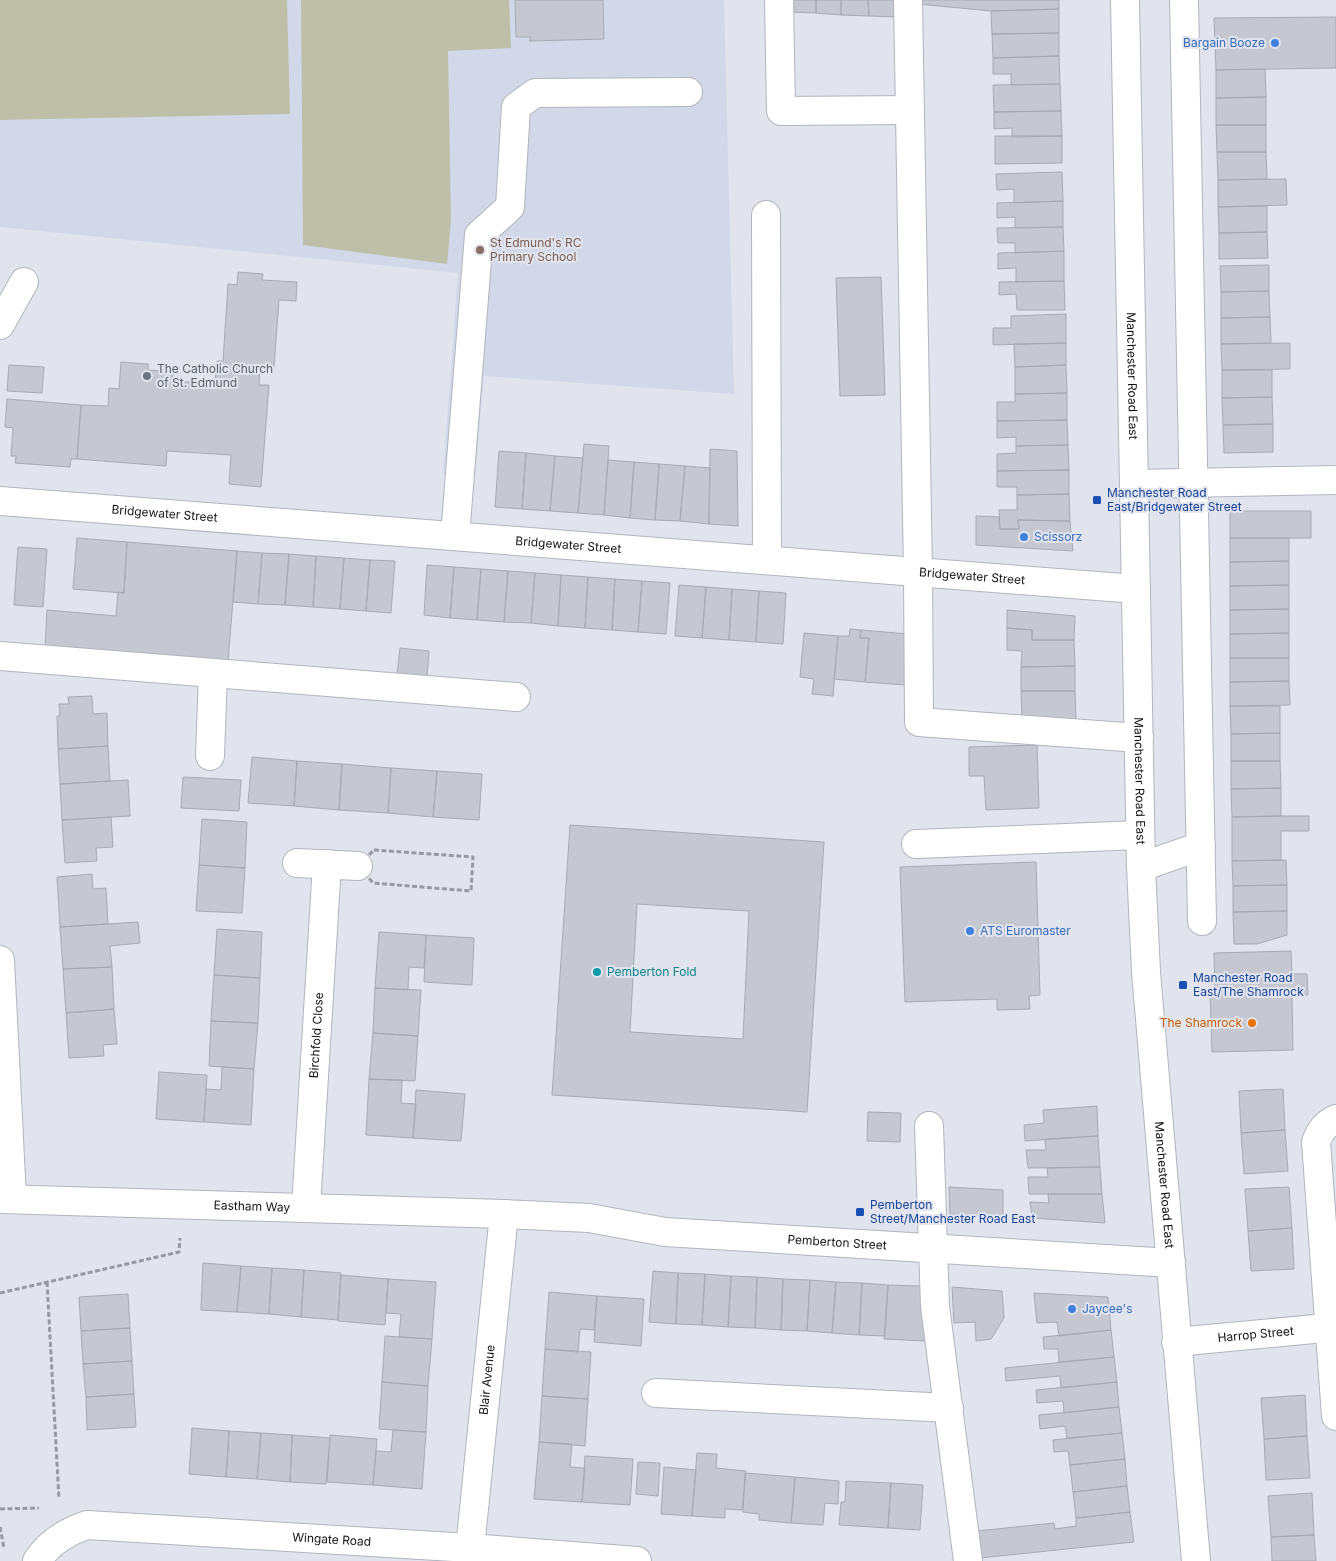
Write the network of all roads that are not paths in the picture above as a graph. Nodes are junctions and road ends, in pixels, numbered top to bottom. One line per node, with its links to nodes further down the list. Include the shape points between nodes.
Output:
1 (779, 0): 6 (street, via 781,111)
2 (908, 0): 6 (street)
3 (1125, 0): 12 (street, Manchester Road East)
4 (1184, 0): 11 (street)
5 (688, 92): 14 (street, via 535,92 516,107 510,207 480,235)
6 (910, 110): 16 (street)
7 (766, 215): 15 (street)
8 (24, 282): 9 (street)
9 (0, 325)
10 (1336, 480): 11 (street)
11 (1195, 483): 12 (street); 25 (street)
12 (1134, 484): 17 (street, Manchester Road East)
13 (0, 501): 14 (street, Bridgewater Street)
14 (455, 536): 15 (street, Bridgewater Street)
15 (767, 560): 16 (street, Bridgewater Street)
16 (918, 572): 17 (street, Bridgewater Street); 21 (street, via 919,722)
17 (1136, 589): 21 (street, Manchester Road East)
18 (0, 656): 19 (street)
19 (213, 673): 20 (street); 22 (street)
20 (516, 697)
21 (1139, 738): 23 (street, Manchester Road East)
22 (210, 756)
23 (1140, 835): 24 (street); 29 (street, Manchester Road East)
24 (916, 844)
25 (1201, 846): 29 (street); 30 (street)
26 (297, 863): 27 (street)
27 (327, 864): 28 (street); 35 (street, Birchfold Close)
28 (358, 866)
29 (1141, 867): 38 (street, Manchester Road East, via 1146,972)
30 (1202, 921)
31 (0, 960): 34 (street)
32 (1336, 1119): 39 (street, via 1327,1123 1316,1142)
33 (929, 1126): 37 (street)
34 (6, 1198): 35 (street, Eastham Way)
35 (306, 1206): 36 (street, Eastham Way)
36 (504, 1214): 37 (street, Pemberton Street, via 589,1218 665,1232); 44 (street, Blair Avenue)
37 (932, 1248): 38 (street, Pemberton Street); 42 (street, via 935,1306)
38 (1171, 1263): 40 (street, Manchester Road East)
39 (1333, 1328): 40 (street, Harrop Street); 43 (street)
40 (1176, 1342): 48 (street, Manchester Road East)
41 (656, 1393): 42 (street)
42 (949, 1408): 47 (street)
43 (1336, 1416)
44 (470, 1548): 45 (street, Wingate Road, via 87,1525 57,1539 44,1549); 46 (street, Wingate Road)
45 (37, 1561)
46 (638, 1561)
47 (968, 1561)
48 (1196, 1561)

